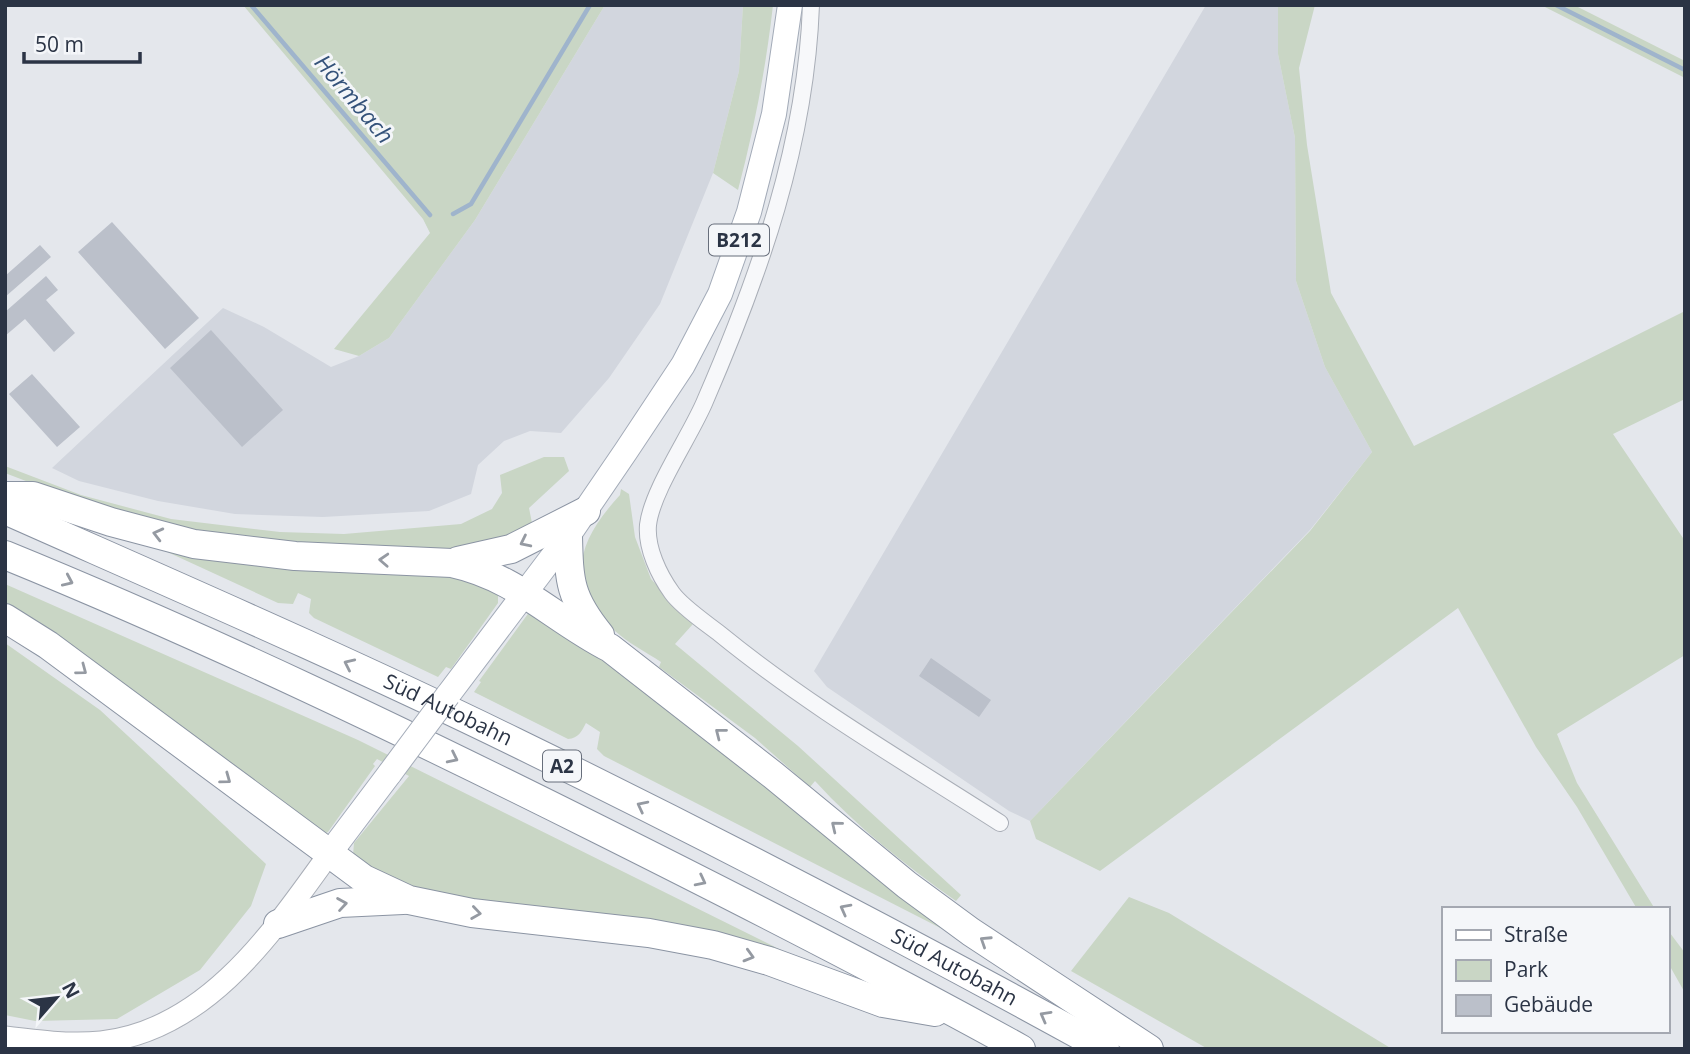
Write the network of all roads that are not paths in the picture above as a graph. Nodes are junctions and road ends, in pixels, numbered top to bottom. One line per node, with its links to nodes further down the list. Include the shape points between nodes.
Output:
1 (790, 5): 5 (main road, B212, via 774,114 749,212 720,294 683,365)
2 (811, 5): 12 (street, via 810,49 794,145 772,228 704,403 653,503 648,526 651,553 673,595 764,670)
3 (5, 496): 8 (highway, one-way to 3, via 295,555 194,544 33,496)
4 (5, 510): 19 (highway, Süd Autobahn / A2, one-way to 4, via 774,871 514,742 176,584)
5 (586, 511): 6 (main road, B212); 8 (highway, one-way to 8, via 511,549)
6 (568, 536): 9 (main road, B212); 11 (highway, via 572,591 579,609)
7 (5, 555): 16 (highway, Süd Autobahn / A2, one-way to 16, via 339,703 493,777)
8 (452, 563): 9 (highway, via 477,568)
9 (526, 592): 11 (highway); 13 (main road, B212, bridge)
10 (5, 618): 13 (highway, one-way to 13)
11 (610, 648): 20 (highway, one-way to 11, via 907,885)
12 (1000, 823)
13 (329, 854): 14 (highway, via 365,879); 15 (street)
14 (409, 900): 15 (highway, one-way to 14, via 340,903); 16 (highway, one-way to 16, via 713,946 769,961 883,1003)
15 (278, 924): 17 (street, via 200,1002 176,1017 102,1042 50,1043)
16 (965, 1018): 18 (highway, Süd Autobahn / A2)
17 (5, 1037)
18 (1021, 1049)
19 (1105, 1049)
20 (1149, 1049)

